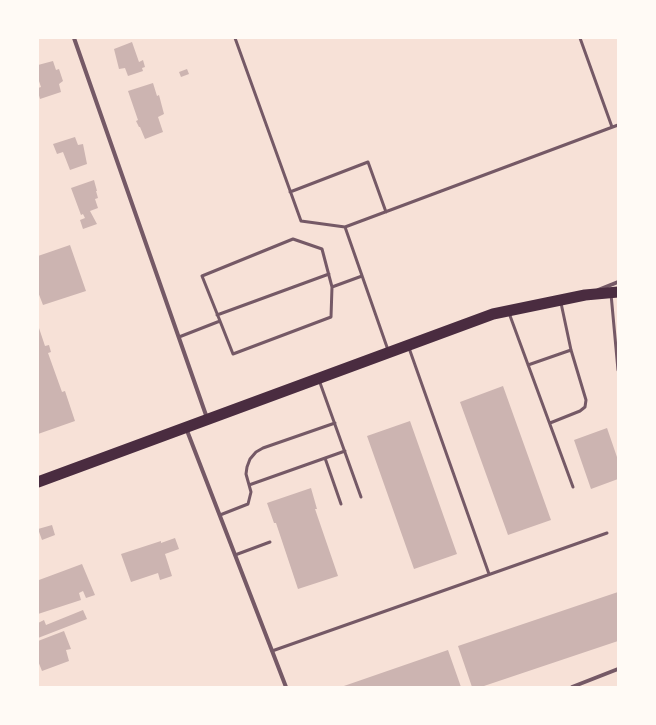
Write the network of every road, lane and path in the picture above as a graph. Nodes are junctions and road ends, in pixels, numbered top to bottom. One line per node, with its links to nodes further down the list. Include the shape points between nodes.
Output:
1 (74, 38): 19 (street)
2 (235, 38): 6 (lane)
3 (580, 38): 5 (lane)
4 (618, 125): 5 (lane)
5 (612, 127): 7 (lane)
6 (290, 192): 7 (lane, via 368,162); 8 (lane, via 301,221)
7 (386, 212): 8 (lane)
8 (345, 227): 10 (lane)
9 (329, 274): 12 (lane); 17 (lane); 17 (lane, via 322,249 293,239 202,276)
10 (362, 276): 12 (lane); 22 (lane)
11 (618, 282): 14 (street)
12 (332, 287): 18 (lane, via 331,317 233,354)
13 (614, 292): 14 (highway); 23 (lane)
14 (585, 294): 15 (highway)
15 (561, 300): 16 (highway); 21 (lane)
16 (509, 311): 20 (highway); 24 (lane)
17 (217, 316): 18 (lane)
18 (220, 321): 19 (lane)
19 (179, 337): 27 (street)
20 (408, 345): 22 (highway); 42 (lane)
21 (570, 350): 24 (lane); 29 (lane, via 584,390 585,407)
22 (388, 352): 26 (highway)
23 (617, 355): 25 (lane)
24 (528, 365): 29 (lane)
25 (618, 370)
26 (319, 378): 27 (highway); 28 (lane)
27 (208, 420): 30 (highway)
28 (334, 423): 31 (lane); 34 (lane, via 256,452 246,467)
29 (550, 423): 35 (lane)
30 (186, 428): 33 (highway); 38 (street)
31 (345, 452): 32 (lane); 36 (lane)
32 (325, 458): 34 (lane); 37 (lane)
33 (38, 482)
34 (249, 485): 38 (lane, via 251,498 248,504)
35 (573, 487)
36 (361, 497)
37 (341, 504)
38 (220, 516): 41 (street)
39 (607, 533): 42 (lane)
40 (270, 542): 41 (lane)
41 (235, 555): 43 (street)
42 (489, 574): 43 (lane)
43 (272, 651): 45 (street)
44 (618, 669): 46 (street)
45 (286, 687)
46 (572, 687)

